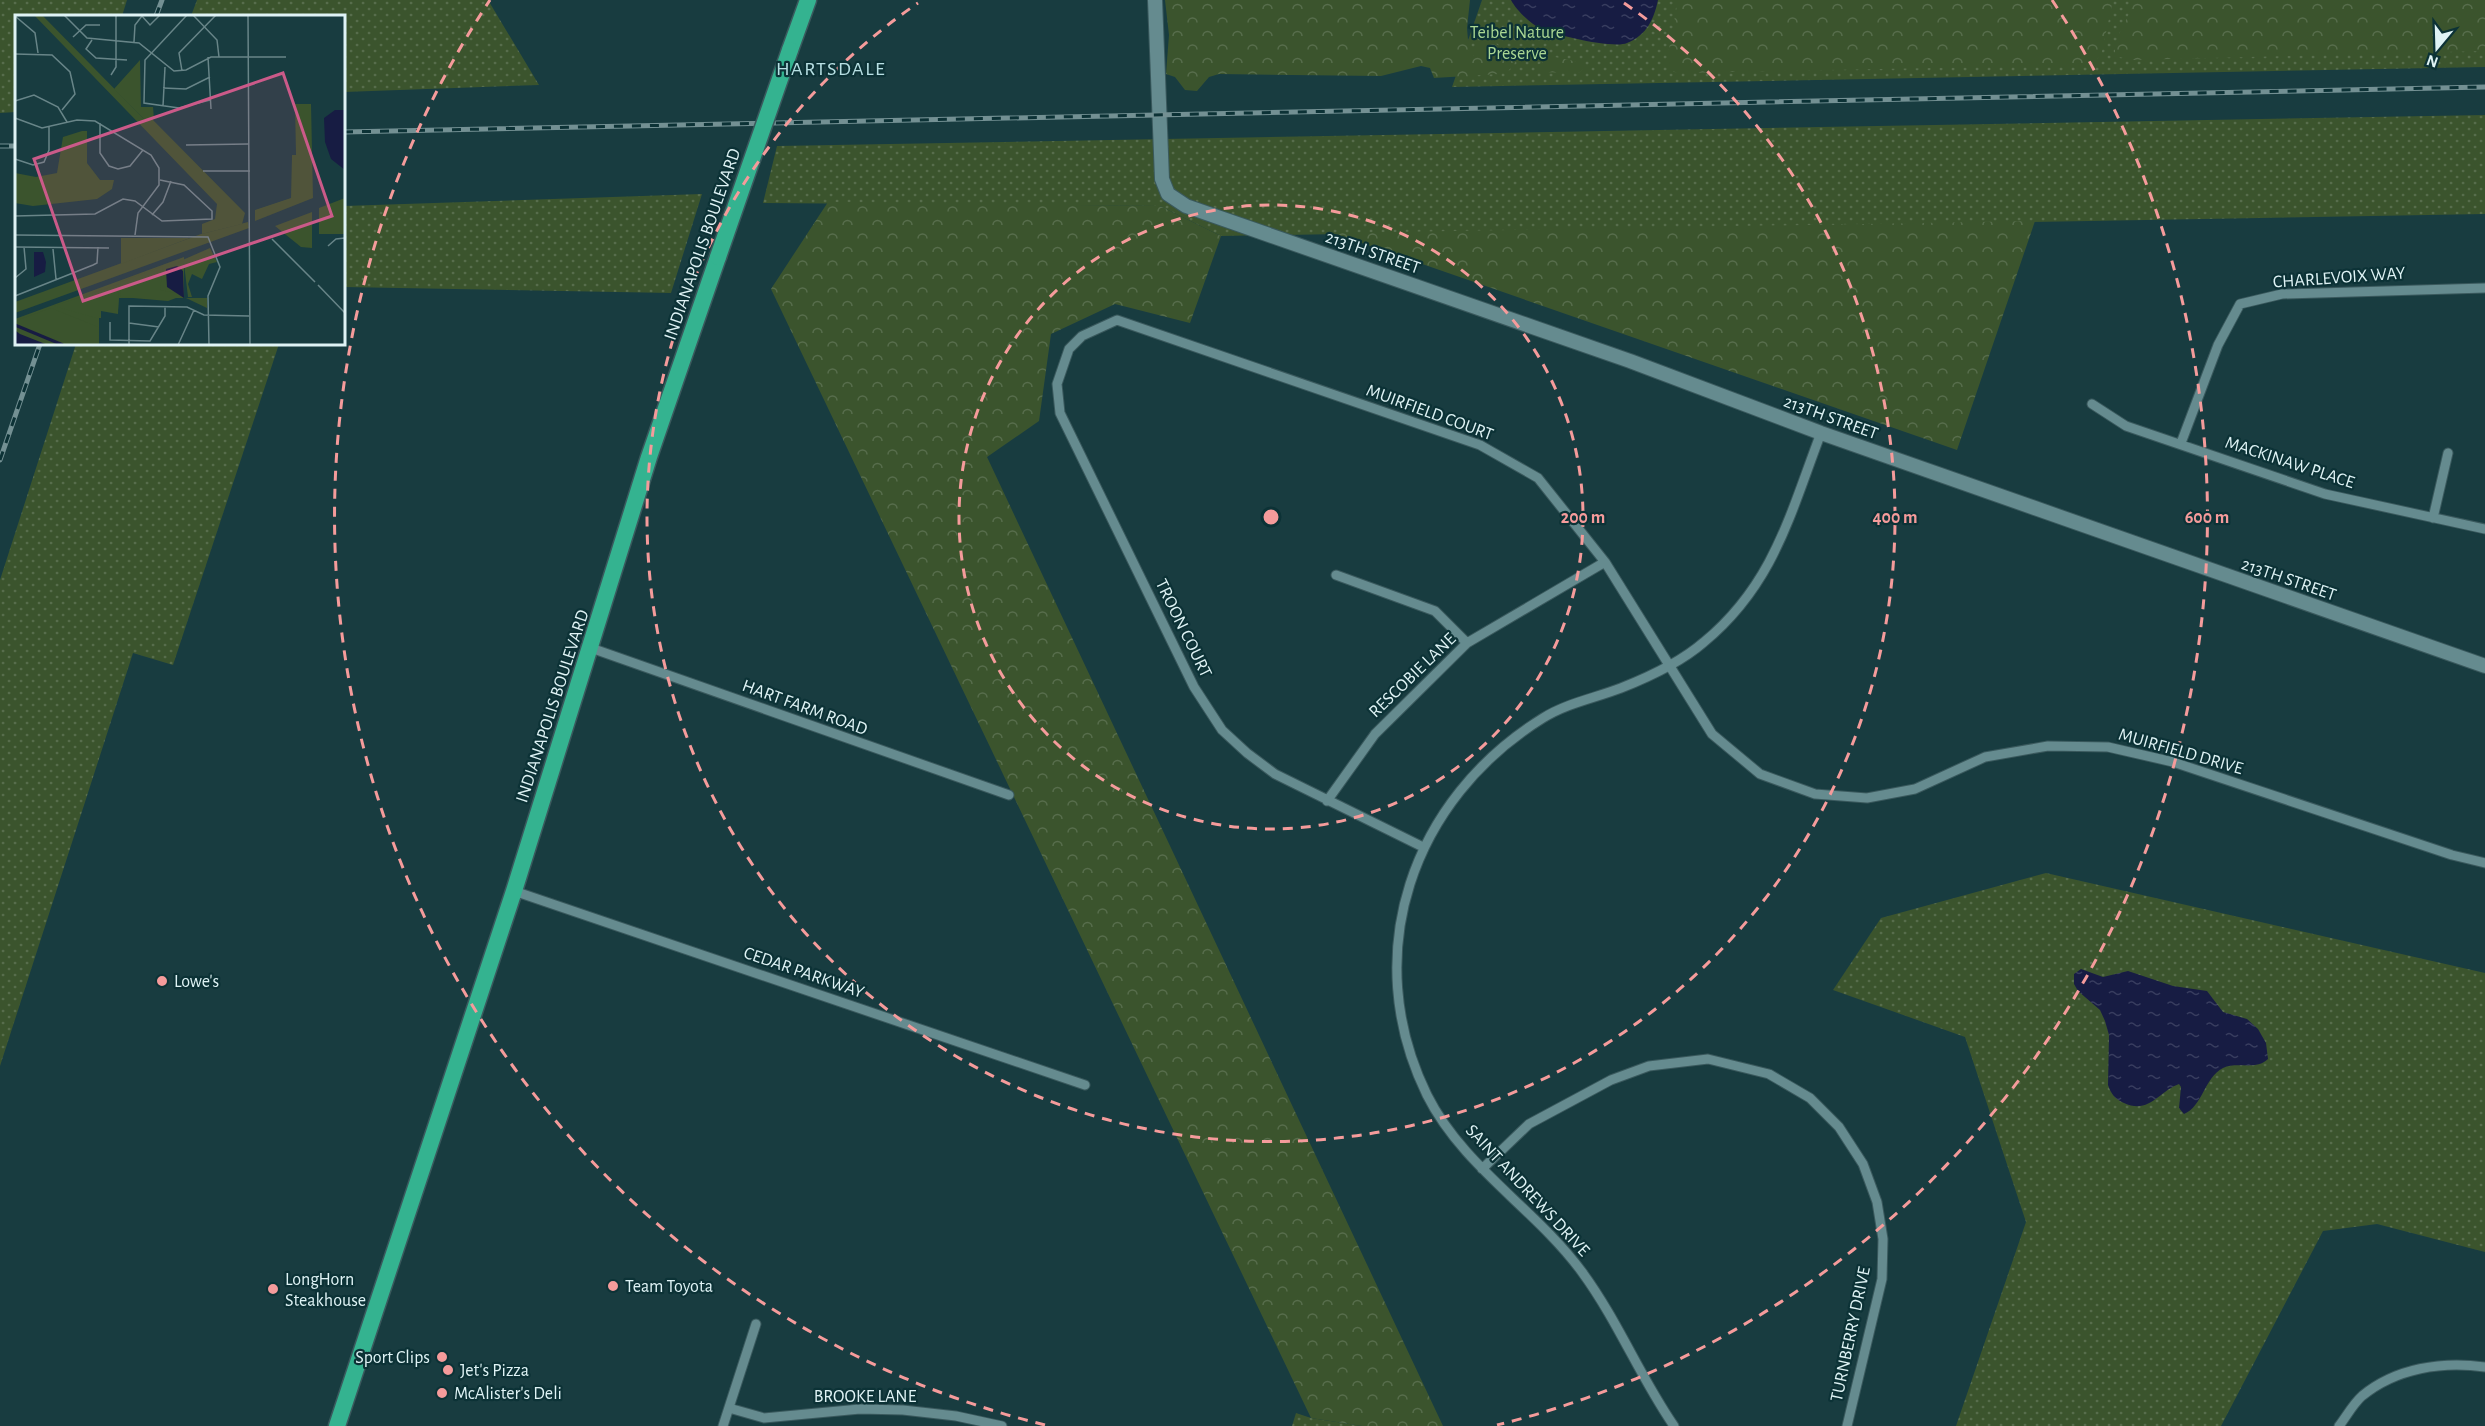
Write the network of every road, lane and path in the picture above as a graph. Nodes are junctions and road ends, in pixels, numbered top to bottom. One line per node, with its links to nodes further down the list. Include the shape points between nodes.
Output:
1 (808, 0): 14 (highway, INDIANAPOLIS BOULEVARD, bridge, via 649,458)
2 (1155, 0): 6 (street, 213TH STREET, via 1162,179 1168,194 1186,206 1630,361)
3 (2485, 288): 7 (street, CHARLEVOIX WAY, via 2283,294 2240,304 2218,345)
4 (1091, 332): 11 (street, MUIRFIELD COURT, via 1117,320 1480,445 1538,478); 18 (street, TROON COURT, via 1070,349 1057,384 1060,413 1194,687 1222,730 1247,753 1275,774)
5 (2092, 404): 7 (street, MACKINAW PLACE, via 2126,426)
6 (1821, 433): 15 (street, SAINT ANDREWS DRIVE, via 1794,511 1762,576 1724,624); 16 (street, 213TH STREET)
7 (2181, 443): 9 (street, MACKINAW PLACE, via 2325,494)
8 (2448, 453): 9 (street)
9 (2433, 518): 10 (street, MACKINAW PLACE)
10 (2485, 529)
11 (1605, 562): 13 (street, RESCOBIE LANE); 15 (street, MUIRFIELD COURT)
12 (1336, 575): 13 (street, via 1435,611)
13 (1467, 643): 18 (street, RESCOBIE LANE, via 1376,734)
14 (591, 648): 17 (street, HART FARM ROAD); 21 (highway, INDIANAPOLIS BOULEVARD)
15 (1668, 666): 19 (street, SAINT ANDREWS DRIVE, via 1545,717 1509,742 1477,770 1446,808); 20 (street, MUIRFIELD DRIVE, via 1712,734 1760,774 1815,794 1867,798 1915,789 1985,757 2048,746 2108,747 2172,762)
16 (2485, 666)
17 (1009, 795)
18 (1327, 801): 19 (street, TROON COURT)
19 (1423, 847): 23 (street, SAINT ANDREWS DRIVE, via 1400,930 1398,989 1402,1020 1427,1096 1448,1129)
20 (2485, 863)
21 (514, 891): 22 (street, CEDAR PARKWAY); 27 (highway, INDIANAPOLIS BOULEVARD)
22 (1085, 1085)
23 (1482, 1169): 30 (street, SAINT ANDREWS DRIVE, via 1534,1218 1581,1271); 31 (street, TURNBERRY DRIVE, via 1529,1124 1611,1080 1648,1066 1708,1059 1768,1074 1810,1098 1839,1127 1863,1164 1877,1202 1884,1239 1882,1279)
24 (756, 1324): 26 (street)
25 (2485, 1367): 32 (street, via 2448,1365 2408,1372 2360,1397)
26 (729, 1408): 28 (street); 29 (street, BROOKE LANE, via 764,1418 860,1409 903,1410)
27 (337, 1426)
28 (723, 1426)
29 (1002, 1426)
30 (1674, 1426)
31 (1847, 1426)
32 (2340, 1426)

